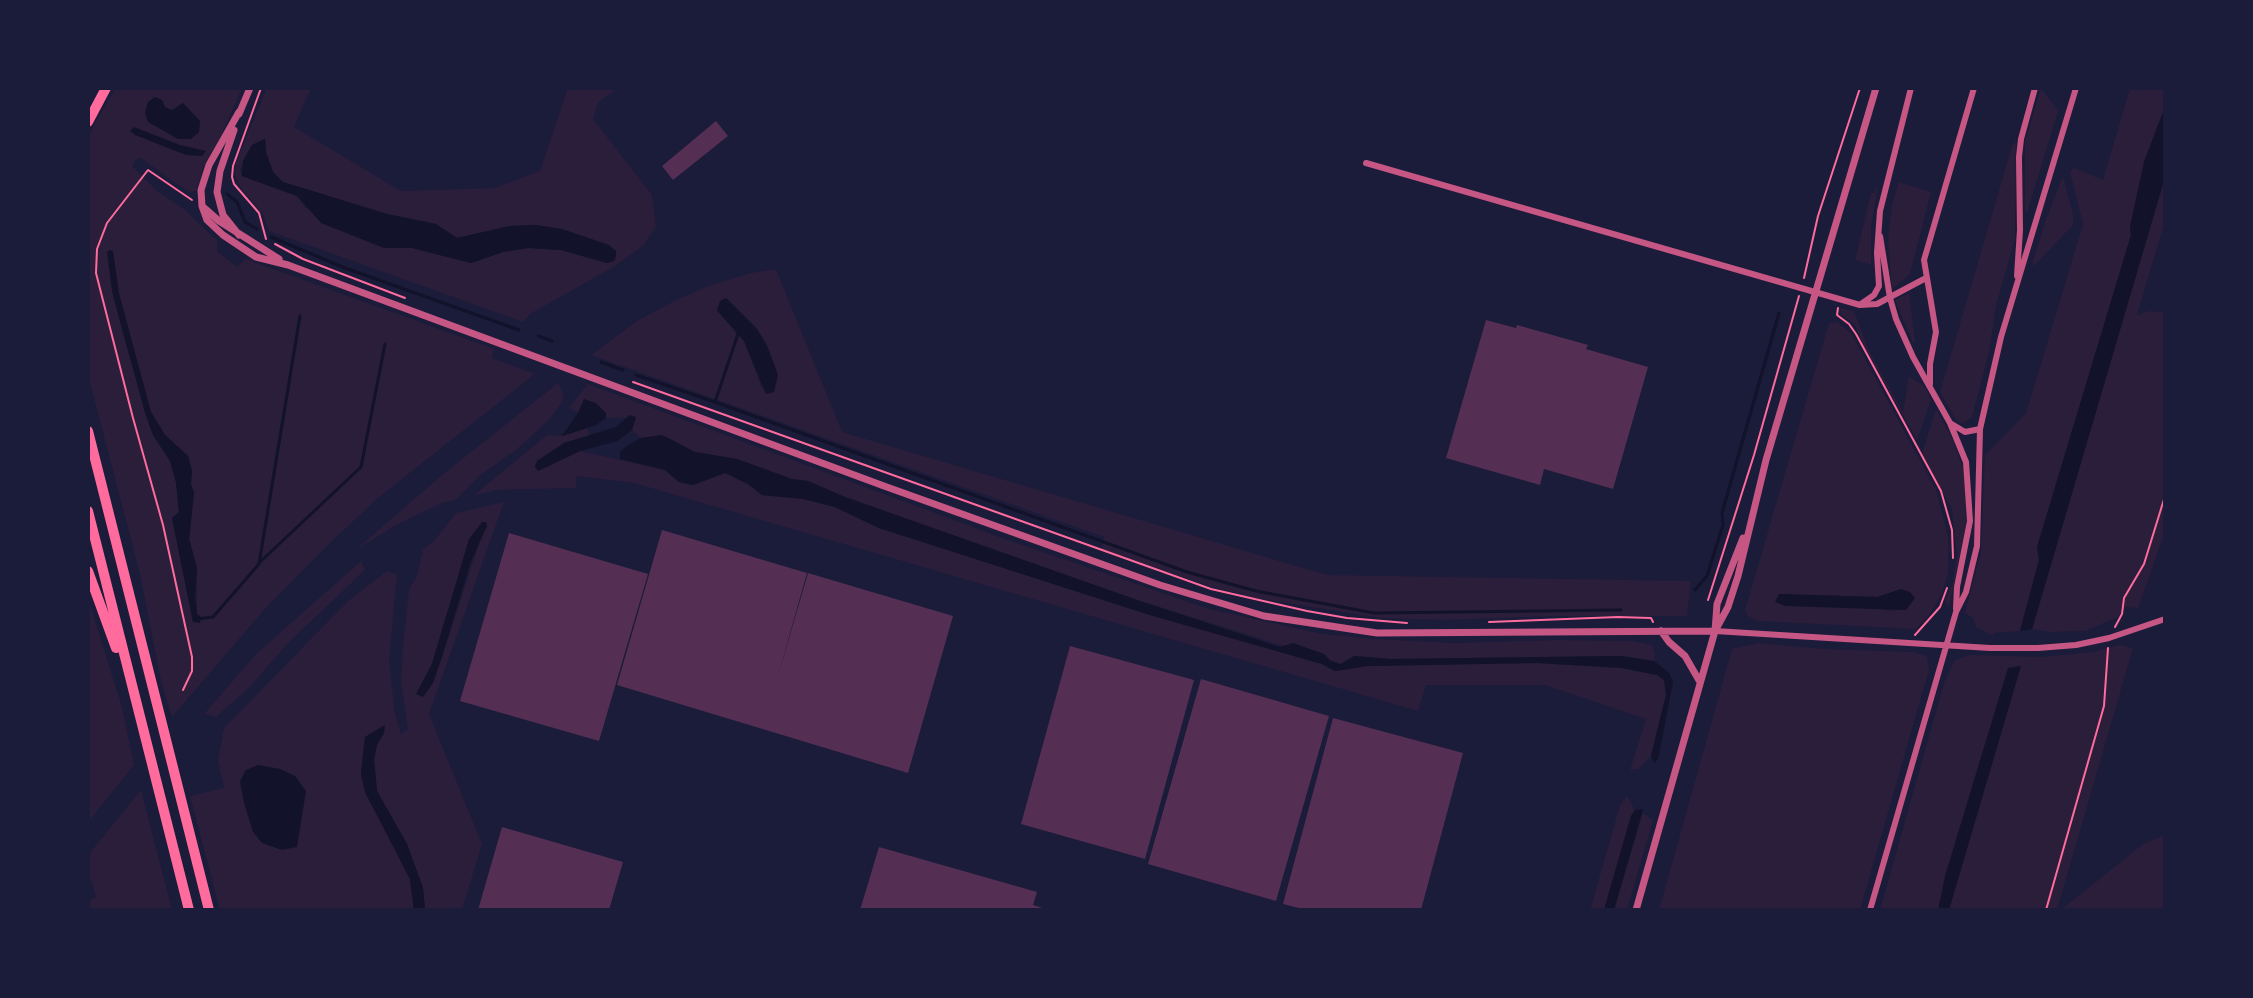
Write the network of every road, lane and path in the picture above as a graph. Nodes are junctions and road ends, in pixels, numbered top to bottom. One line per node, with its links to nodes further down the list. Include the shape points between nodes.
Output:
1 (106, 88): 11 (highway)
2 (250, 88): 10 (street)
3 (261, 88): 21 (path, via 232,177 259,213 267,240)
4 (1860, 88): 19 (path)
5 (1876, 88): 20 (street)
6 (1911, 88): 15 (street, via 1887,174)
7 (1974, 88): 17 (street, via 1924,260)
8 (2035, 88): 18 (street, via 2020,148)
9 (2074, 88): 18 (street)
10 (239, 112): 13 (street, via 209,165); 14 (street, via 217,192 223,215)
11 (88, 122)
12 (1366, 163): 19 (street)
13 (202, 206): 14 (street); 16 (street, via 207,220 223,235 256,257); 46 (path, via 148,170 107,223 97,249 96,273 192,657)
14 (239, 235): 16 (street)
15 (1880, 236): 22 (street); 23 (street, via 1879,286)
16 (288, 265): 40 (street, via 884,486 1160,585 1264,616 1377,633)
17 (1926, 278): 22 (street); 26 (street, via 1936,332)
18 (2017, 283): 28 (street)
19 (1801, 290): 20 (street); 35 (path)
20 (1815, 294): 23 (street); 41 (street, via 1728,607)
21 (405, 297)
22 (1890, 298): 23 (street); 26 (street)
23 (1860, 305)
24 (1837, 315): 32 (path, via 1856,334 1941,491 1952,530)
25 (628, 381): 38 (path, via 1211,589 1347,618)
26 (1930, 388): 27 (street)
27 (1950, 423): 28 (street, via 1965,432); 36 (street, via 1966,462 1970,502)
28 (1980, 429): 36 (street, via 1977,546)
29 (88, 431): 49 (highway)
30 (2165, 496): 42 (path, via 2144,564)
31 (88, 511): 47 (highway)
32 (1953, 561)
33 (88, 571): 47 (highway)
34 (1950, 583): 43 (path, via 1940,607)
35 (1707, 601)
36 (1956, 612): 44 (street)
37 (2165, 619): 42 (street)
38 (1413, 623)
39 (1481, 623): 40 (path, via 1651,618)
40 (1661, 631): 41 (street); 45 (street)
41 (1715, 631): 43 (street); 45 (street)
42 (2109, 638): 44 (street, via 2038,648); 52 (path, via 2104,706)
43 (1905, 643): 44 (street)
44 (1946, 645): 51 (street)
45 (1700, 682): 50 (street)
46 (183, 690)
47 (134, 698): 48 (highway)
48 (189, 910)
49 (209, 910)
50 (1636, 910)
51 (1870, 910)
52 (2046, 910)

